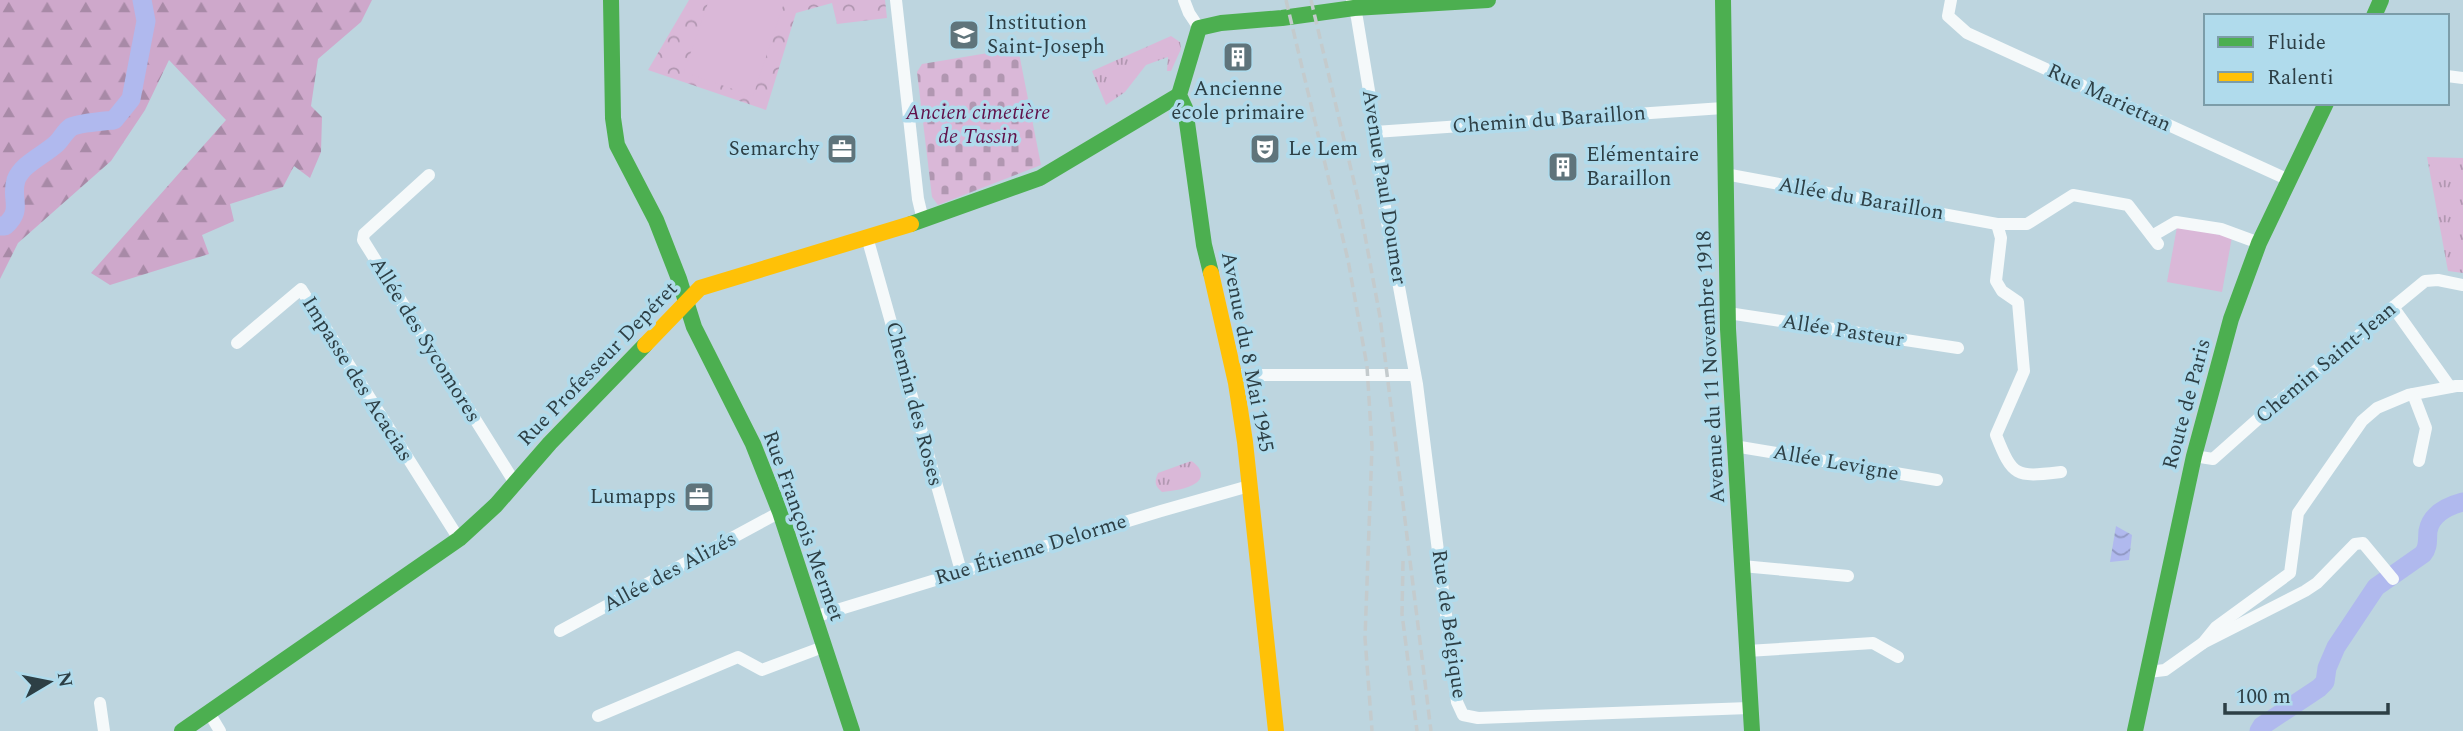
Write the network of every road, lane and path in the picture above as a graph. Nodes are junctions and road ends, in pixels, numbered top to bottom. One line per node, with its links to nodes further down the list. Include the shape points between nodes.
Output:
1 (611, 0): 22 (main road, Rue François Mermet, via 612,118 617,145 656,220)
2 (896, 0): 17 (street)
3 (1184, 0): 8 (street)
4 (1488, 0): 7 (main road)
5 (1723, 0): 12 (main road, Avenue du 11 Novembre 1918)
6 (1951, 0): 16 (street, Rue Mariettan, via 1948,16 1966,33)
7 (1353, 4): 8 (main road); 13 (street, Avenue Paul Doumer)
8 (1199, 28): 9 (main road)
9 (1179, 95): 17 (main road, Rue Professeur Depéret, via 1040,178); 27 (main road, Avenue du 8 Mai 1945, via 1185,107 1204,245)
10 (2325, 105): 16 (main road, Route de Paris)
11 (2330, 105): 32 (main road, Route de Paris, via 2251,278)
12 (1723, 108): 13 (street, Chemin du Baraillon); 14 (main road, Avenue du 11 Novembre 1918)
13 (1375, 132): 28 (street, Avenue Paul Doumer)
14 (1725, 174): 18 (street, Allée du Baraillon); 24 (main road, Avenue du 11 Novembre 1918)
15 (429, 175): 36 (street, Allée des Sycomores, via 364,234 363,240)
16 (2289, 180): 20 (main road, Route de Paris)
17 (923, 220): 19 (main road, Rue Professeur Depéret)
18 (1997, 224): 20 (street, Allée du Baraillon, via 2027,224 2073,195 2128,205 2155,240 2176,222 2221,229); 34 (street, via 2001,238 1996,281 2018,302 2024,371 1996,435 2008,465 2028,476)
19 (867, 237): 22 (main road, Rue Professeur Depéret, via 709,283); 41 (street, Chemin des Roses)
20 (2259, 243): 32 (main road, Route de Paris, via 2231,319)
21 (2463, 285): 23 (street, Chemin Saint-Jean, via 2425,281)
22 (687, 302): 36 (main road, Rue Professeur Depéret); 38 (main road, Rue François Mermet, via 694,327)
23 (2393, 307): 29 (street); 32 (street, Chemin Saint-Jean, via 2213,459)
24 (1728, 313): 26 (street, Allée Pasteur); 31 (main road, Avenue du 11 Novembre 1918)
25 (237, 343): 39 (street, Impasse des Acacias, via 301,289)
26 (1958, 348)
27 (1234, 375): 28 (street); 37 (main road, Avenue du 8 Mai 1945)
28 (1415, 375): 52 (street, Rue de Belgique, via 1457,702 1463,715)
29 (2457, 387): 30 (street)
30 (2413, 394): 33 (street, via 2426,428); 46 (street, via 2378,408 2362,421 2298,513 2290,573 2216,627)
31 (1734, 446): 35 (street, Allée Levigne); 40 (main road, Avenue du 11 Novembre 1918)
32 (2197, 457): 50 (main road, Route de Paris)
33 (2420, 461)
34 (2061, 472)
35 (1937, 480)
36 (515, 483): 39 (main road, Rue Professeur Depéret)
37 (1249, 486): 41 (street, Rue Étienne Delorme); 59 (main road, Avenue du 8 Mai 1945)
38 (780, 512): 44 (main road, Rue François Mermet); 45 (street, Allée des Alizés)
39 (459, 539): 53 (main road, Rue Professeur Depéret)
40 (1742, 566): 42 (street); 48 (main road, Avenue du 11 Novembre 1918)
41 (961, 571): 44 (street, Rue Étienne Delorme)
42 (1848, 576)
43 (2390, 576): 46 (street, via 2363,543 2355,544 2311,587)
44 (814, 617): 47 (main road, Rue François Mermet)
45 (560, 631)
46 (2203, 643): 50 (street, via 2165,670)
47 (824, 648): 54 (street, via 762,670 738,657); 58 (main road, Rue François Mermet)
48 (1747, 651): 49 (street, via 1873,643); 52 (main road, Avenue du 11 Novembre 1918)
49 (1898, 657)
50 (2151, 672): 61 (main road, Route de Paris); 62 (main road, Route de Paris)
51 (100, 703): 55 (street)
52 (1749, 708): 60 (main road, Avenue du 11 Novembre 1918)
53 (208, 711): 56 (main road, Rue Professeur Depéret); 57 (street)
54 (598, 716)
55 (104, 731)
56 (181, 731)
57 (220, 731)
58 (852, 731)
59 (1276, 731)
60 (1752, 731)
61 (2135, 731)
62 (2141, 731)

